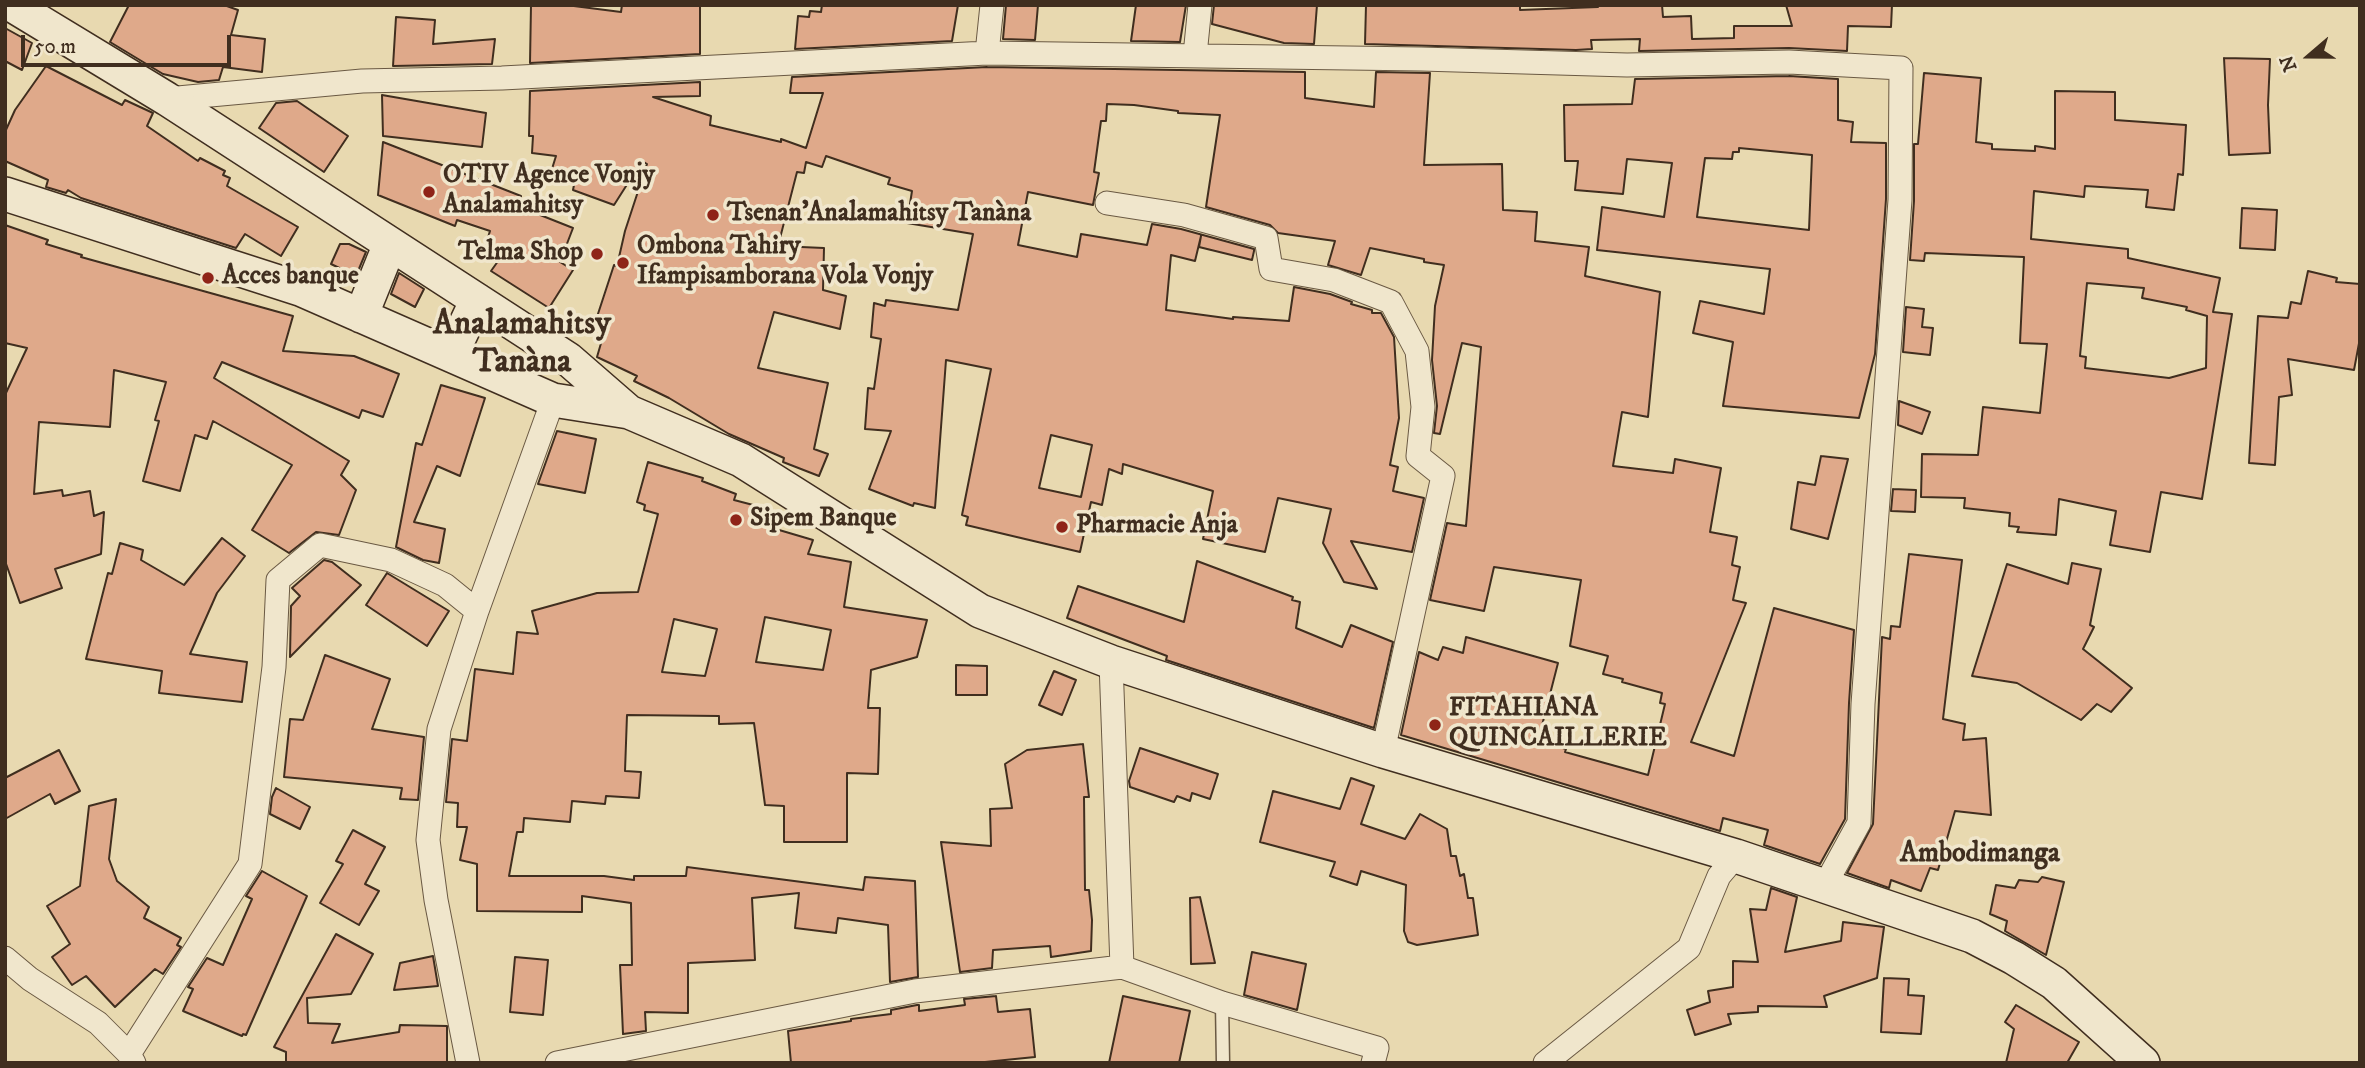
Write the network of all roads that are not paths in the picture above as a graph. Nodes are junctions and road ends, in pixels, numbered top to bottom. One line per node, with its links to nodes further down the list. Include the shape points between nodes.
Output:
1 (12, 5): 6 (main road)
2 (992, 5): 4 (street)
3 (1200, 5): 5 (street)
4 (987, 53): 5 (street); 6 (street, via 362,81)
5 (1195, 55): 20 (street, via 1627,65 1789,62 1900,68 1900,200 1863,704 1859,823)
6 (167, 99): 9 (main road)
7 (5, 194): 11 (main road, via 300,289)
8 (1107, 203): 18 (street, via 1184,215 1266,238 1271,269 1334,280 1391,302 1416,351 1423,407 1418,456 1443,476)
9 (390, 244): 10 (main road); 11 (main road)
10 (477, 300): 12 (main road); 13 (main road)
11 (361, 316): 12 (main road)
12 (451, 355): 14 (main road)
13 (568, 359): 14 (main road); 15 (main road)
14 (553, 400): 15 (main road); 16 (street)
15 (629, 412): 17 (main road, via 741,460 980,611)
16 (477, 611): 24 (street, via 446,585 391,559 320,545 278,580 274,667 250,864); 25 (street, via 439,729 428,840)
17 (1111, 662): 18 (main road); 22 (street)
18 (1382, 751): 19 (main road)
19 (1736, 856): 20 (main road); 29 (street, via 1719,876 1689,947)
20 (1824, 887): 30 (main road, via 1972,936 2014,958 2054,983)
21 (5, 958): 24 (street, via 97,1023)
22 (1122, 967): 23 (street); 26 (street, via 915,991)
23 (1222, 1003): 27 (lane); 28 (street, via 1377,1048)
24 (131, 1058)
25 (468, 1063)
26 (557, 1063)
27 (1223, 1063)
28 (1373, 1063)
29 (1545, 1063)
30 (2143, 1063)

